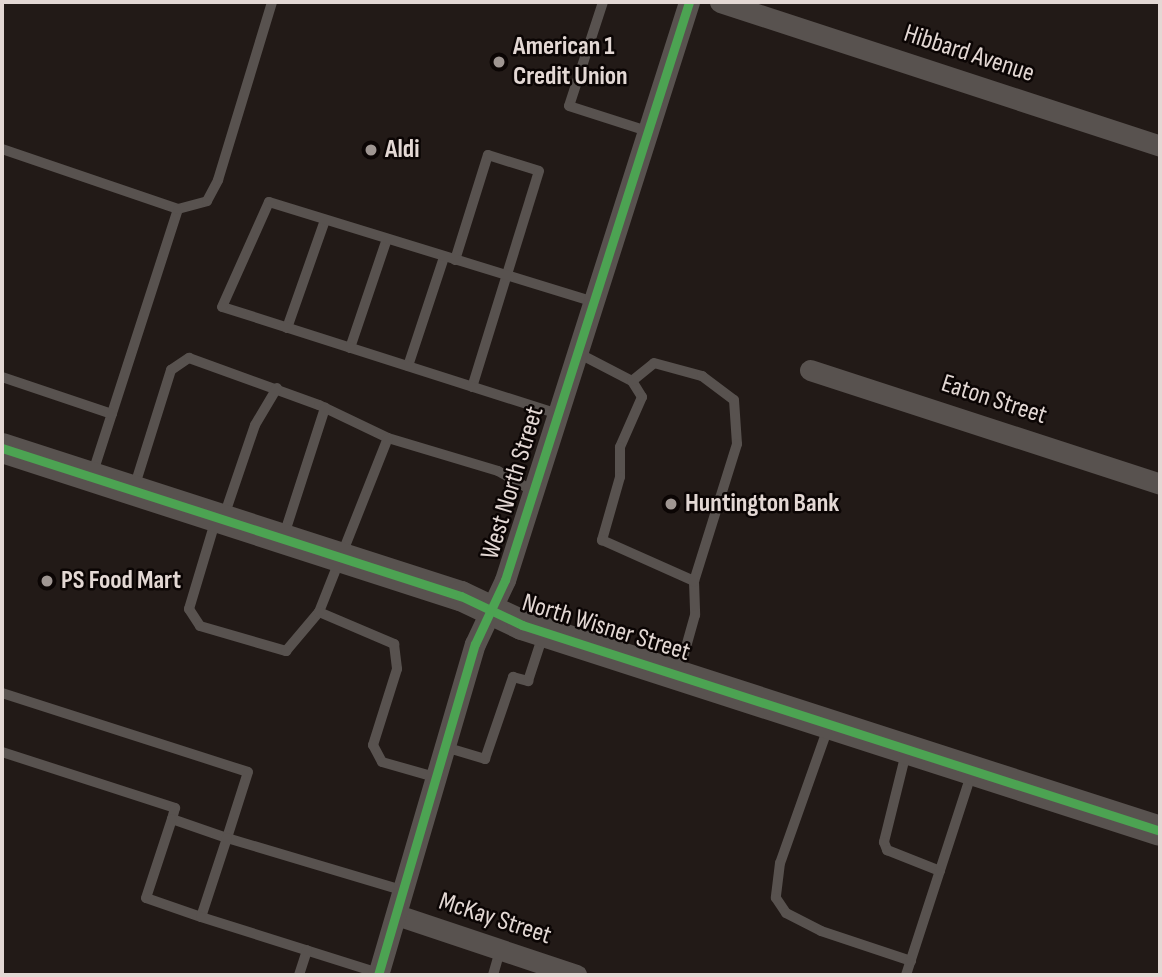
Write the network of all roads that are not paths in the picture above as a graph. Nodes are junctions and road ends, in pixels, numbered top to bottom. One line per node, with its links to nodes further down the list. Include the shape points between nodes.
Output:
1 (272, 2): 8 (lane, via 218,180 207,201)
2 (603, 2): 5 (lane, via 569,106)
3 (689, 2): 5 (street, West North Street)
4 (720, 2): 6 (street, Hibbard Avenue)
5 (647, 131): 13 (street, West North Street)
6 (1160, 146)
7 (2, 149): 8 (lane)
8 (177, 209): 25 (lane)
9 (325, 220): 10 (lane); 14 (lane); 14 (lane, via 269,202 222,307)
10 (387, 239): 11 (lane); 15 (lane)
11 (450, 259): 12 (lane); 12 (lane, via 488,155 539,171); 17 (lane)
12 (506, 278): 13 (lane); 21 (lane)
13 (590, 301): 16 (street, West North Street)
14 (287, 328): 15 (lane)
15 (350, 348): 17 (lane)
16 (575, 352): 20 (lane); 24 (street, West North Street)
17 (408, 366): 21 (lane)
18 (810, 370): 29 (street, Eaton Street)
19 (2, 377): 25 (lane)
20 (632, 381): 35 (lane, via 642,397 620,447 620,477 602,540); 35 (lane, via 654,363 702,376 734,400 737,444)
21 (472, 387): 24 (lane)
22 (277, 388): 23 (lane); 31 (lane, via 189,358 172,370); 32 (lane, via 255,425)
23 (325, 408): 26 (lane); 33 (lane)
24 (555, 413): 30 (street, West North Street)
25 (112, 414): 28 (lane)
26 (388, 438): 30 (lane, via 498,471); 34 (lane)
27 (2, 449): 28 (street, North Wisner Street)
28 (91, 478): 31 (street, North Wisner Street)
29 (1160, 484)
30 (533, 491): 37 (street, West North Street)
31 (133, 492): 32 (street, North Wisner Street)
32 (219, 520): 33 (street, North Wisner Street); 36 (lane, via 189,609 200,626 286,651)
33 (282, 541): 34 (street, North Wisner Street)
34 (343, 559): 36 (lane); 37 (street, North Wisner Street, via 461,596)
35 (694, 581): 39 (lane, via 695,615)
36 (319, 612): 46 (lane, via 394,644 397,668 373,745 382,762)
37 (490, 612): 38 (street, North Wisner Street); 42 (street, West North Street)
38 (544, 632): 39 (street, North Wisner Street); 42 (lane, via 528,681 513,677 485,759)
39 (679, 672): 41 (street, North Wisner Street)
40 (2, 693): 49 (lane, via 248,772)
41 (830, 722): 43 (street, North Wisner Street); 56 (lane, via 775,885 786,913 836,936)
42 (445, 747): 46 (street, West North Street)
43 (908, 748): 45 (street, North Wisner Street); 50 (lane, via 884,842 887,850)
44 (2, 752): 47 (lane, via 175,808)
45 (973, 769): 48 (street, North Wisner Street); 50 (lane)
46 (439, 778): 51 (street, West North Street)
47 (172, 820): 49 (lane); 53 (lane, via 146,898)
48 (1160, 831)
49 (227, 838): 51 (lane); 53 (lane)
50 (940, 871): 56 (lane)
51 (405, 891): 52 (street, West North Street)
52 (397, 915): 55 (street, McKay Street); 57 (street, West North Street)
53 (201, 917): 54 (lane)
54 (307, 950): 57 (lane); 58 (lane)
55 (500, 950): 59 (lane); 60 (street, McKay Street)
56 (911, 961): 61 (lane)
57 (378, 974)
58 (299, 975)
59 (493, 975)
60 (576, 975)
61 (906, 975)

